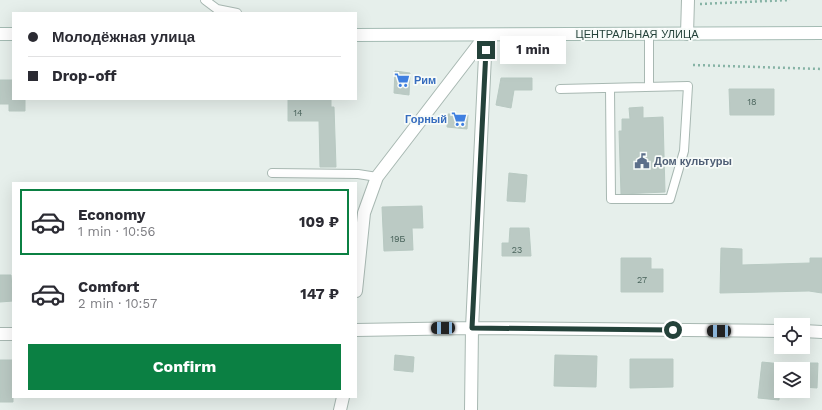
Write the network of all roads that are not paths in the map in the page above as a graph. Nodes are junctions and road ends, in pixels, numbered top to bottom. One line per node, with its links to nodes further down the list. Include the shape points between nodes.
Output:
1 (205, 0): 3 (lane, via 217,9)
2 (688, 2): 8 (street)
3 (232, 12)
4 (822, 33): 8 (street, ЦЕНТРАЛЬНАЯ УЛИЦА)
5 (0, 34): 6 (street)
6 (12, 34)
7 (649, 34): 8 (street, ЦЕНТРАЛЬНАЯ УЛИЦА); 10 (street, ЦЕНТРАЛЬНАЯ УЛИЦА); 11 (lane)
8 (687, 34)
9 (357, 35): 10 (street, ЦЕНТРАЛЬНАЯ УЛИЦА)
10 (486, 35): 15 (street); 17 (street)
11 (649, 87): 12 (lane); 12 (lane, via 688,86 684,150 670,199 611,199)
12 (610, 88): 13 (lane)
13 (560, 89)
14 (272, 173): 15 (lane, via 358,174)
15 (377, 177): 16 (street, via 364,213)
16 (357, 281)
17 (472, 328): 18 (street); 19 (street); 26 (street)
18 (357, 330)
19 (774, 331)
20 (810, 332): 21 (street)
21 (822, 332)
22 (0, 334): 23 (street)
23 (12, 334)
24 (343, 398): 25 (street)
25 (340, 410)
26 (471, 410)

